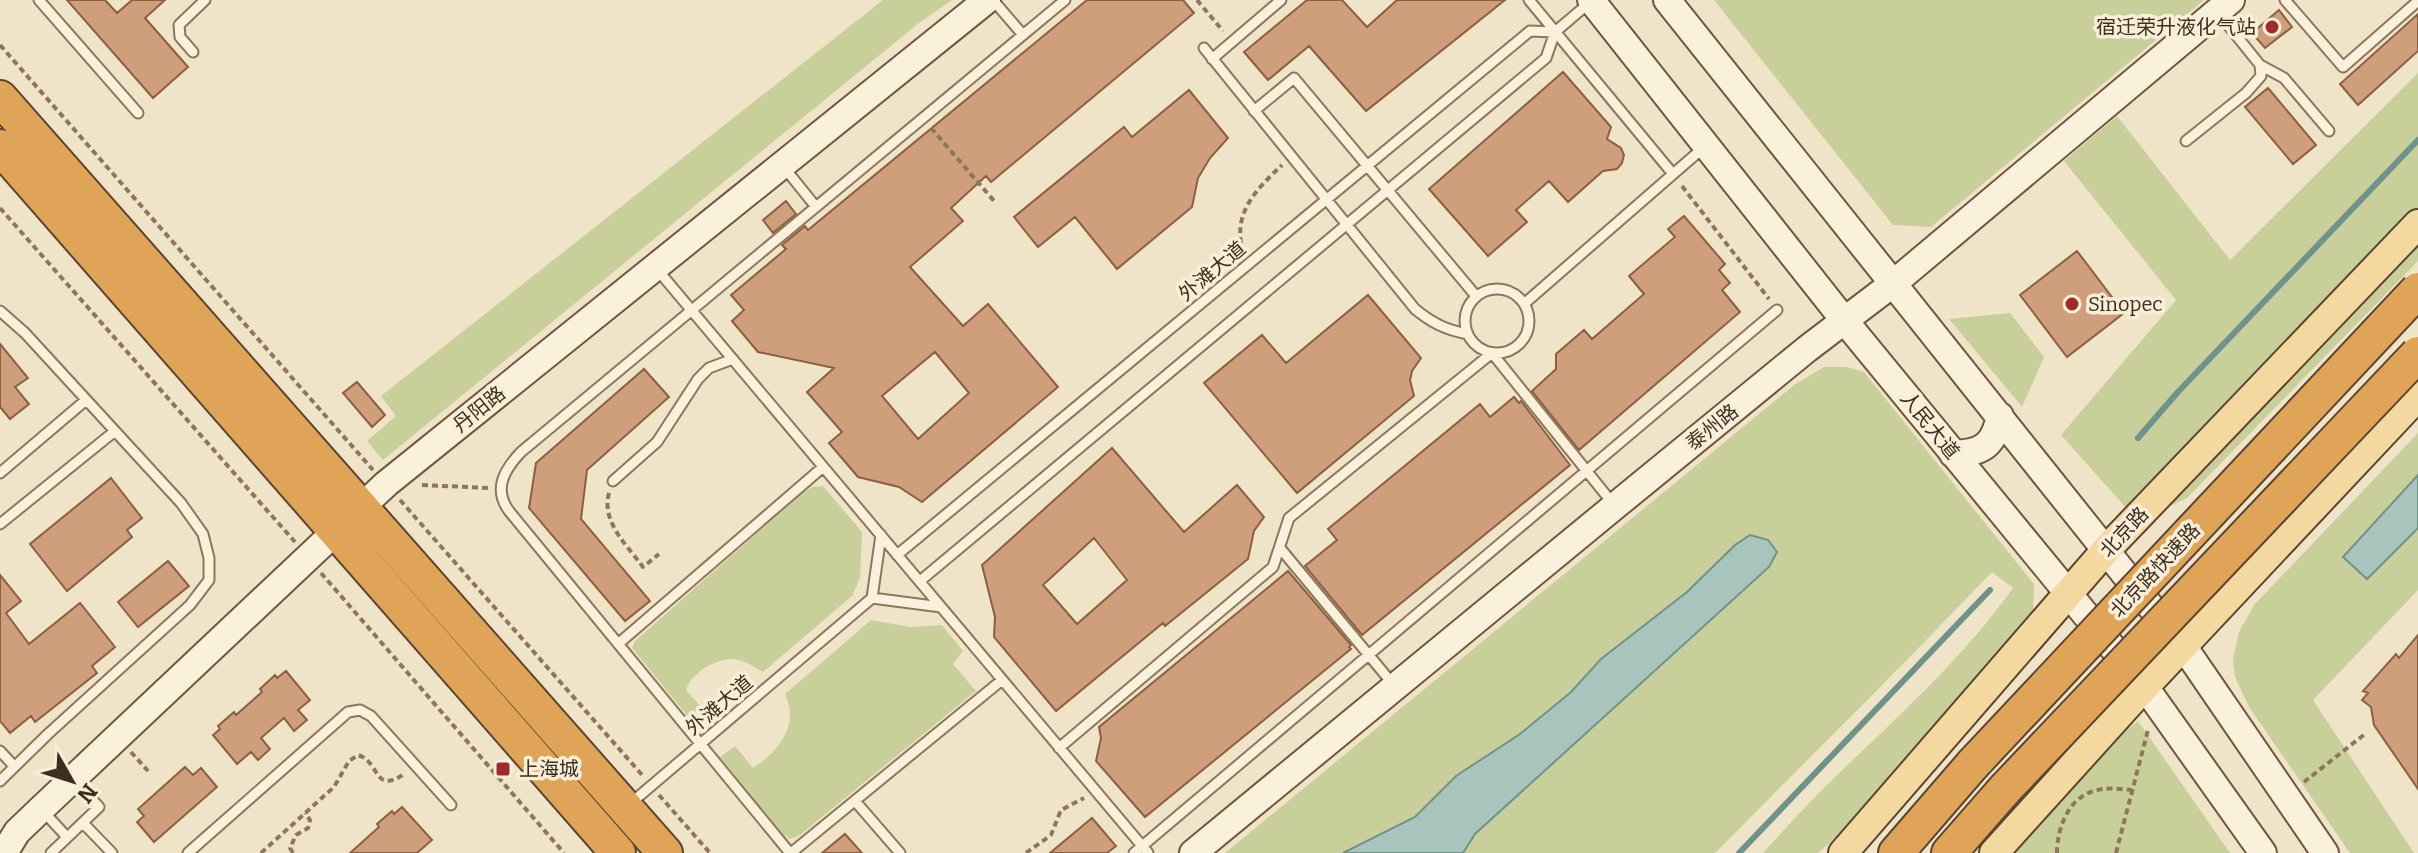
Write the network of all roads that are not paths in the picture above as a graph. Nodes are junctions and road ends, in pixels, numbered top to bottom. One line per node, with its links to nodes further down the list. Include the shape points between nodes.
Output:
1 (39, 0): 21 (lane)
2 (205, 0): 16 (lane, via 179,25 180,37)
3 (987, 0): 26 (street, 丹阳路)
4 (993, 0): 14 (lane)
5 (1065, 0): 14 (lane)
6 (1281, 0): 17 (lane)
7 (1529, 0): 13 (lane)
8 (1592, 0): 13 (lane, 外滩大道); 24 (street, 人民大道)
9 (1667, 0): 35 (street)
10 (2285, 0): 11 (lane, via 2343,67)
11 (2418, 1)
12 (2224, 6): 18 (lane); 35 (street, 泰州路)
13 (1555, 32): 27 (lane, 外滩大道, via 1530,31); 28 (lane); 29 (lane, 外滩大道, via 1546,58)
14 (1023, 35): 31 (lane)
15 (1204, 48): 17 (lane)
16 (193, 52)
17 (1212, 59): 20 (lane)
18 (2260, 65): 22 (lane, via 2284,78); 23 (lane, via 2261,76 2246,93)
19 (0, 98): 56 (highway)
20 (1254, 111): 27 (lane, via 1294,78); 30 (lane)
21 (138, 113)
22 (2329, 131)
23 (2186, 141)
24 (1706, 146): 28 (lane); 42 (street, 人民大道)
25 (0, 147): 59 (highway)
26 (782, 164): 31 (lane); 34 (street, 丹阳路)
27 (1367, 166): 29 (lane); 30 (lane, 外滩大道)
28 (1673, 174): 38 (lane)
29 (1388, 190): 33 (lane, 外滩大道); 37 (lane)
30 (1326, 199): 33 (lane); 63 (lane, 外滩大道)
31 (816, 207): 39 (lane)
32 (2418, 224): 62 (main road, 北京路)
33 (1347, 225): 43 (lane, via 1415,309 1445,329); 64 (lane, 外滩大道)
34 (655, 267): 39 (lane); 56 (street, 丹阳路)
35 (1895, 282): 42 (street, 泰州路); 49 (street)
36 (2418, 290): 97 (highway, 北京路快速路, bridge, via 1973,764)
37 (1476, 296): 38 (lane, via 1497,288); 43 (lane, via 1466,314)
38 (1525, 303): 44 (lane, via 1527,335 1512,350)
39 (691, 310): 46 (lane); 68 (lane, via 521,452 508,465 500,488 503,502)
40 (1777, 310): 53 (lane)
41 (0, 311): 48 (lane)
42 (1844, 320): 51 (street, 人民大道); 57 (street, 泰州路)
43 (1468, 334): 44 (lane)
44 (1492, 353): 53 (lane); 61 (lane, via 1289,518)
45 (2418, 354): 98 (highway, 北京路快速路, bridge)
46 (733, 359): 52 (lane); 55 (lane, via 709,368 698,379 657,442)
47 (2418, 396): 69 (main road)
48 (86, 400): 50 (lane); 54 (lane)
49 (2000, 416): 51 (street, via 1996,433 1985,446); 62 (street)
50 (115, 431): 58 (lane); 77 (lane, via 203,534 209,580 190,605)
51 (1953, 454): 65 (street, 人民大道)
52 (823, 467): 60 (lane); 68 (lane)
53 (1586, 470): 57 (lane); 70 (lane)
54 (0, 473)
55 (613, 481)
56 (373, 495): 59 (street, 丹阳路); 82 (highway)
57 (1615, 506): 72 (street, 泰州路)
58 (0, 524)
59 (336, 529): 78 (street, 丹阳路); 91 (highway)
60 (881, 535): 63 (lane); 66 (lane)
61 (1280, 548): 70 (lane); 75 (lane, via 1273,567)
62 (2106, 550): 65 (main road, 北京路); 69 (street)
63 (897, 555): 64 (lane)
64 (920, 581): 67 (lane)
65 (2068, 594): 73 (street, 人民大道); 96 (main road, 北京路)
66 (872, 598): 67 (lane); 74 (lane, 外滩大道)
67 (941, 607): 71 (lane)
68 (618, 644): 74 (lane)
69 (2183, 646): 73 (main road); 101 (street)
70 (1368, 655): 72 (lane); 86 (lane)
71 (1002, 680): 75 (lane); 80 (lane)
72 (1395, 687): 95 (street, 泰州路)
73 (2145, 687): 99 (main road); 100 (street, 人民大道)
74 (701, 744): 82 (lane, 外滩大道); 93 (lane)
75 (1059, 748): 86 (lane)
76 (0, 751): 77 (lane)
77 (14, 766): 79 (lane)
78 (73, 778): 83 (street, 丹阳路); 84 (lane, via 99,807)
79 (0, 781)
80 (855, 801): 93 (lane); 94 (lane)
81 (451, 805): 90 (lane, via 371,716 360,710 348,712)
82 (626, 808): 92 (highway)
83 (41, 809): 85 (lane); 87 (street, 丹阳路)
84 (83, 823): 85 (lane); 89 (lane)
85 (67, 837): 88 (lane)
86 (1141, 851)
87 (4, 853)
88 (51, 853)
89 (112, 853)
90 (188, 853)
91 (618, 853)
92 (665, 853)
93 (791, 853)
94 (900, 853)
95 (1193, 853)
96 (1843, 853)
97 (1896, 853)
98 (1949, 853)
99 (1994, 853)
100 (2263, 853)
101 (2325, 853)

